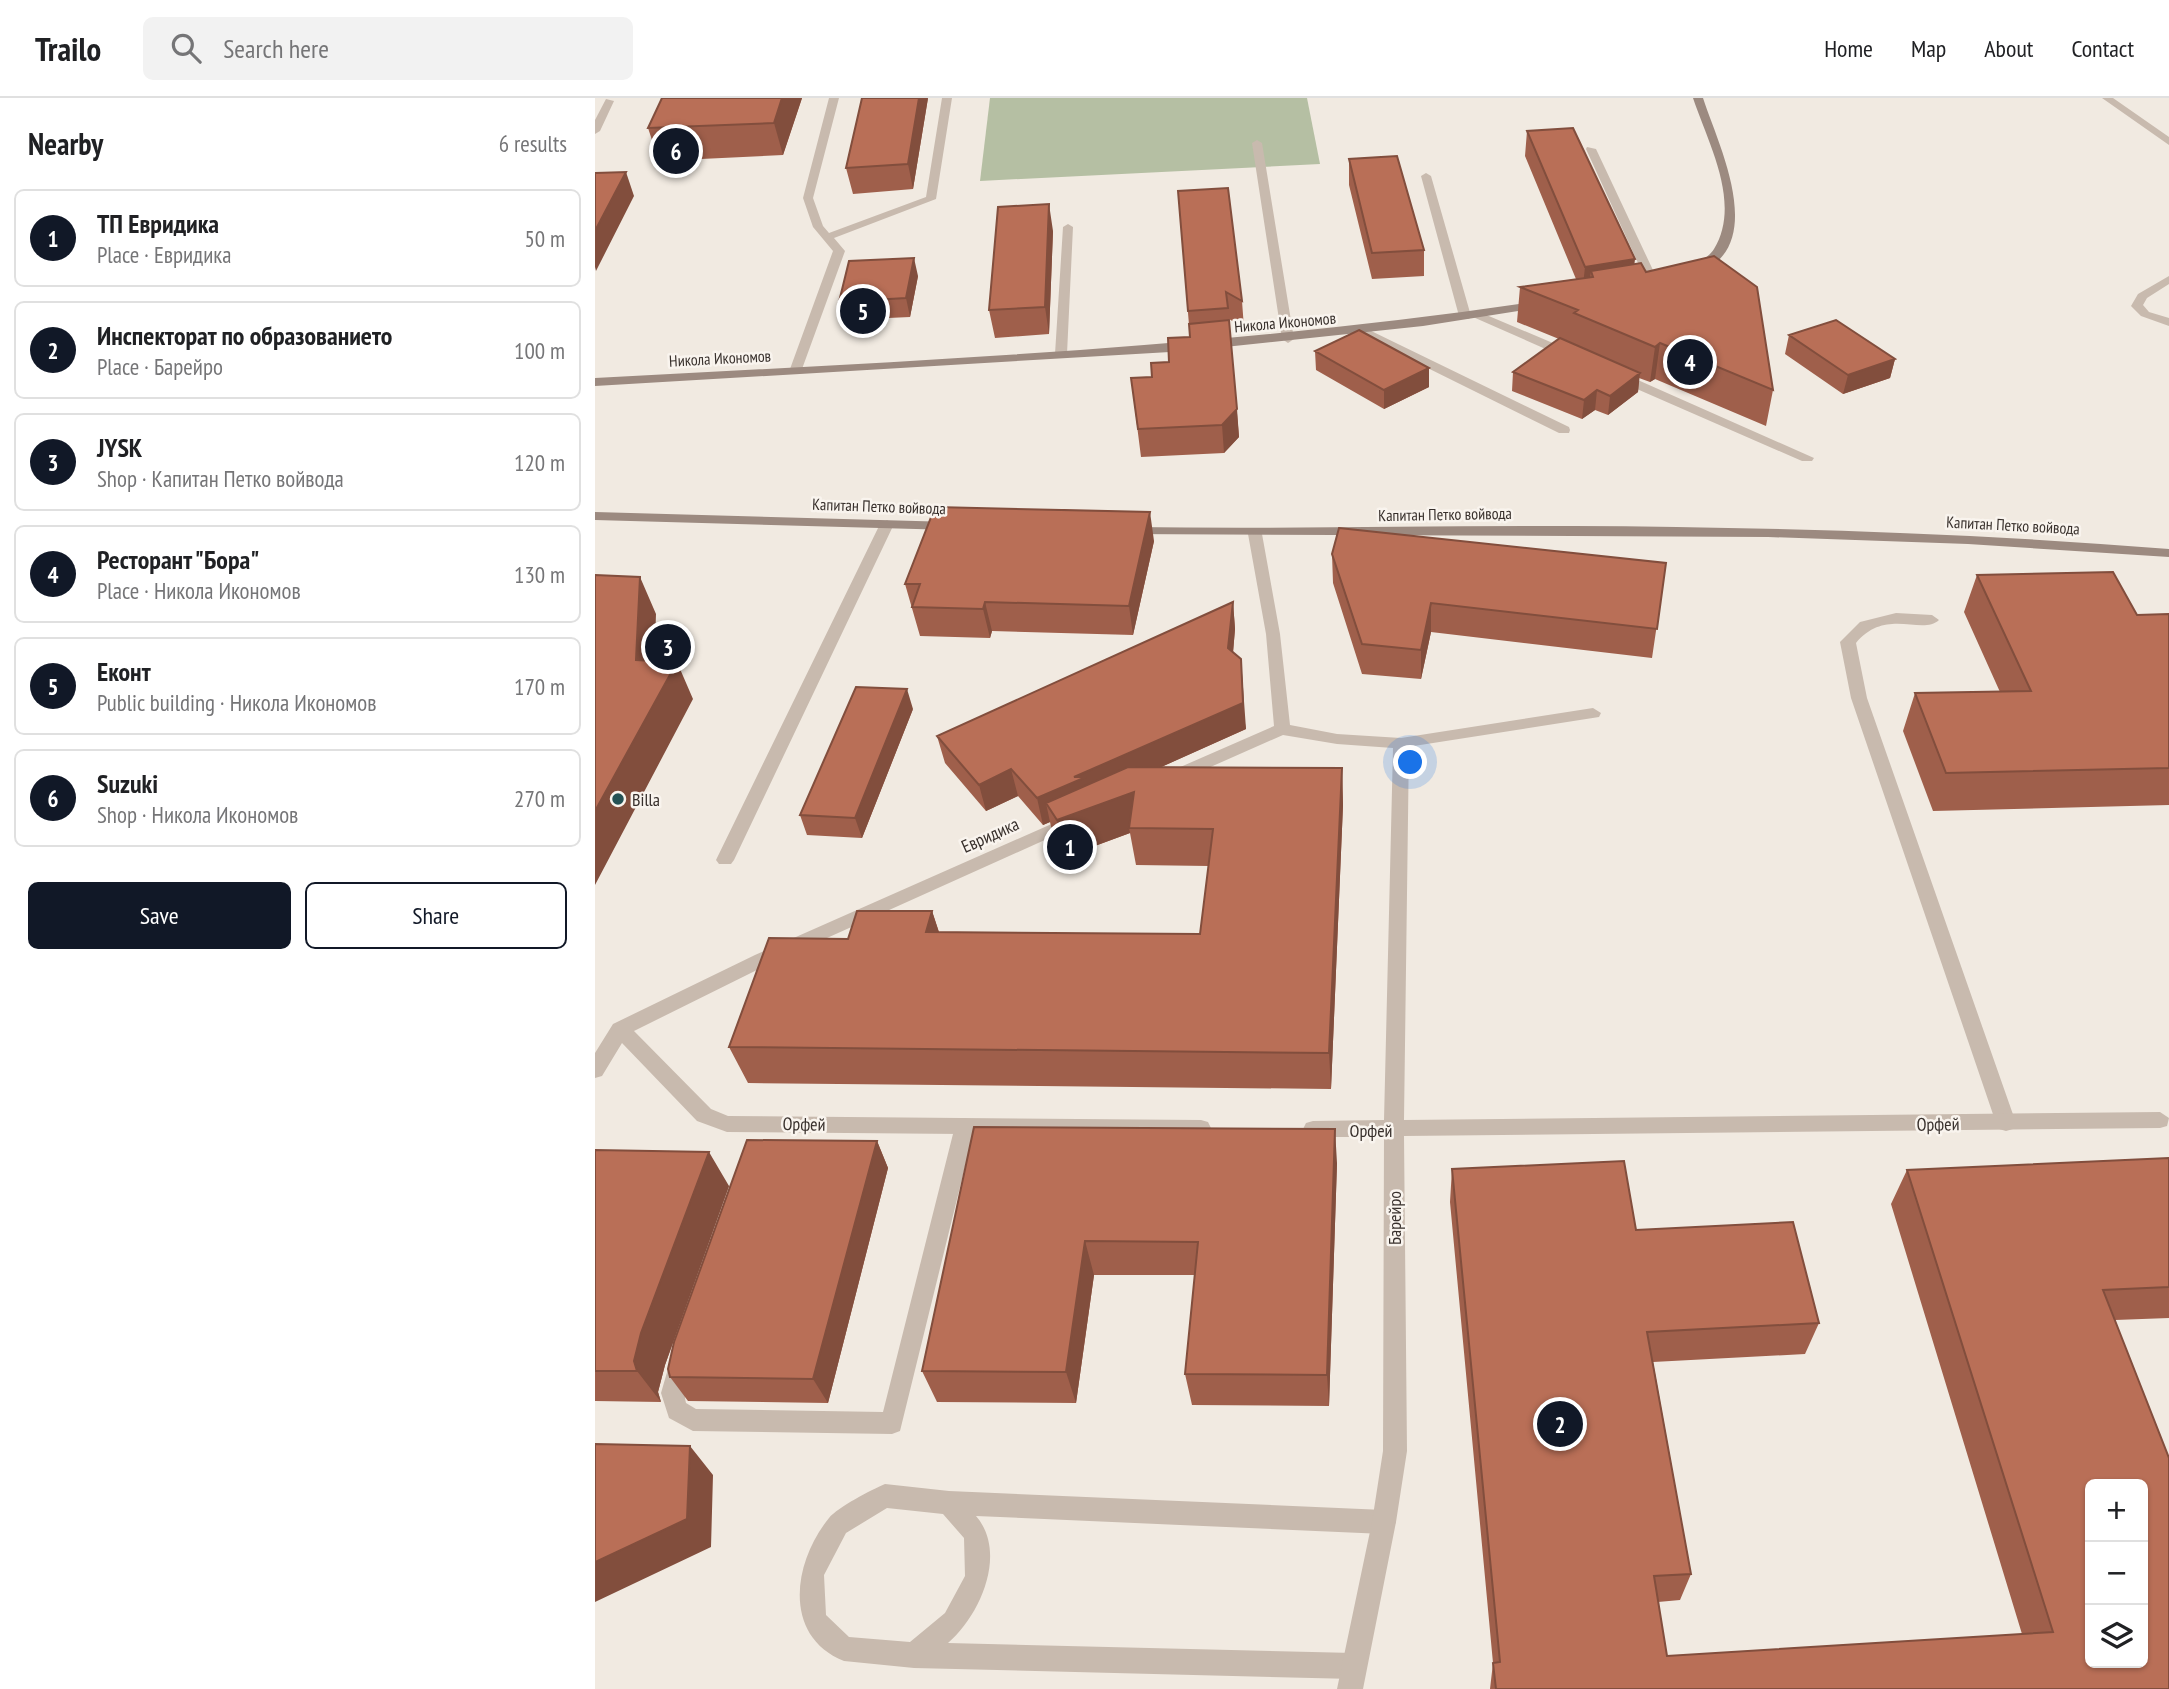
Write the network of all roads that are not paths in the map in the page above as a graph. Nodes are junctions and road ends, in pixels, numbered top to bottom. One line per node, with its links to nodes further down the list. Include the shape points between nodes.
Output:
1 (834, 98): 12 (street, via 808,198 818,227)
2 (947, 98): 12 (street, via 931,199)
3 (1698, 98): 14 (street, via 1726,182 1732,226 1721,252 1703,267)
4 (2107, 98): 7 (street)
5 (609, 101): 6 (street)
6 (595, 131)
7 (2169, 142)
8 (1257, 143): 20 (street)
9 (1591, 149): 14 (street)
10 (1426, 176): 17 (street)
11 (1068, 227): 21 (street)
12 (827, 237): 23 (street, via 839,251)
13 (2169, 279): 18 (street, via 2142,296 2137,306 2145,314)
14 (1654, 285): 15 (street)
15 (1640, 288)
16 (1558, 302): 17 (street, Никола Икономов)
17 (1471, 316): 19 (street, Никола Икономов); 22 (street)
18 (2169, 322)
19 (1363, 331): 20 (street, Никола Икономов); 26 (street)
20 (1288, 339): 21 (street, Никола Икономов)
21 (1061, 354): 23 (street, Никола Икономов)
22 (1579, 359)
23 (796, 369): 25 (street, Никола Икономов)
24 (1604, 370): 27 (street)
25 (595, 382)
26 (1564, 430)
27 (1807, 458)
28 (595, 516): 29 (street, Капитан Петко войвода)
29 (887, 524): 30 (street, Капитан Петко войвода); 40 (street)
30 (969, 527)
31 (1118, 530): 32 (street, Капитан Петко войвода)
32 (1255, 534): 33 (street, Капитан Петко войвода, via 1726,533); 36 (street, via 1273,634)
33 (2169, 553)
34 (1932, 621): 44 (street, via 1878,618 1858,627 1848,642 1859,698)
35 (1593, 713): 37 (street)
36 (1282, 729): 37 (street, via 1337,739); 38 (street)
37 (1401, 743): 49 (street, Барейро)
38 (1157, 784)
39 (1095, 812): 41 (street, Евридика, via 761,960)
40 (726, 860)
41 (620, 1029): 42 (street); 45 (street, Орфей, via 705,1115 727,1124)
42 (595, 1070)
43 (2160, 1121): 44 (street, Орфей)
44 (2006, 1123): 49 (street, Орфей)
45 (764, 1124): 46 (street, Орфей); 50 (street)
46 (965, 1126): 47 (street, Орфей); 51 (street, via 892,1423 693,1420 677,1410 672,1393)
47 (1228, 1128)
48 (1297, 1129): 49 (street, Орфей)
49 (1394, 1130): 53 (street, Барейро, via 1395,1451)
50 (755, 1149)
51 (687, 1341)
52 (949, 1503): 53 (street); 54 (street, via 977,1534 977,1578 954,1622); 54 (street, via 884,1496 838,1525 812,1573 814,1621 845,1649)
53 (1384, 1522): 55 (street, Барейро)
54 (914, 1655): 55 (street)
55 (1352, 1678)

